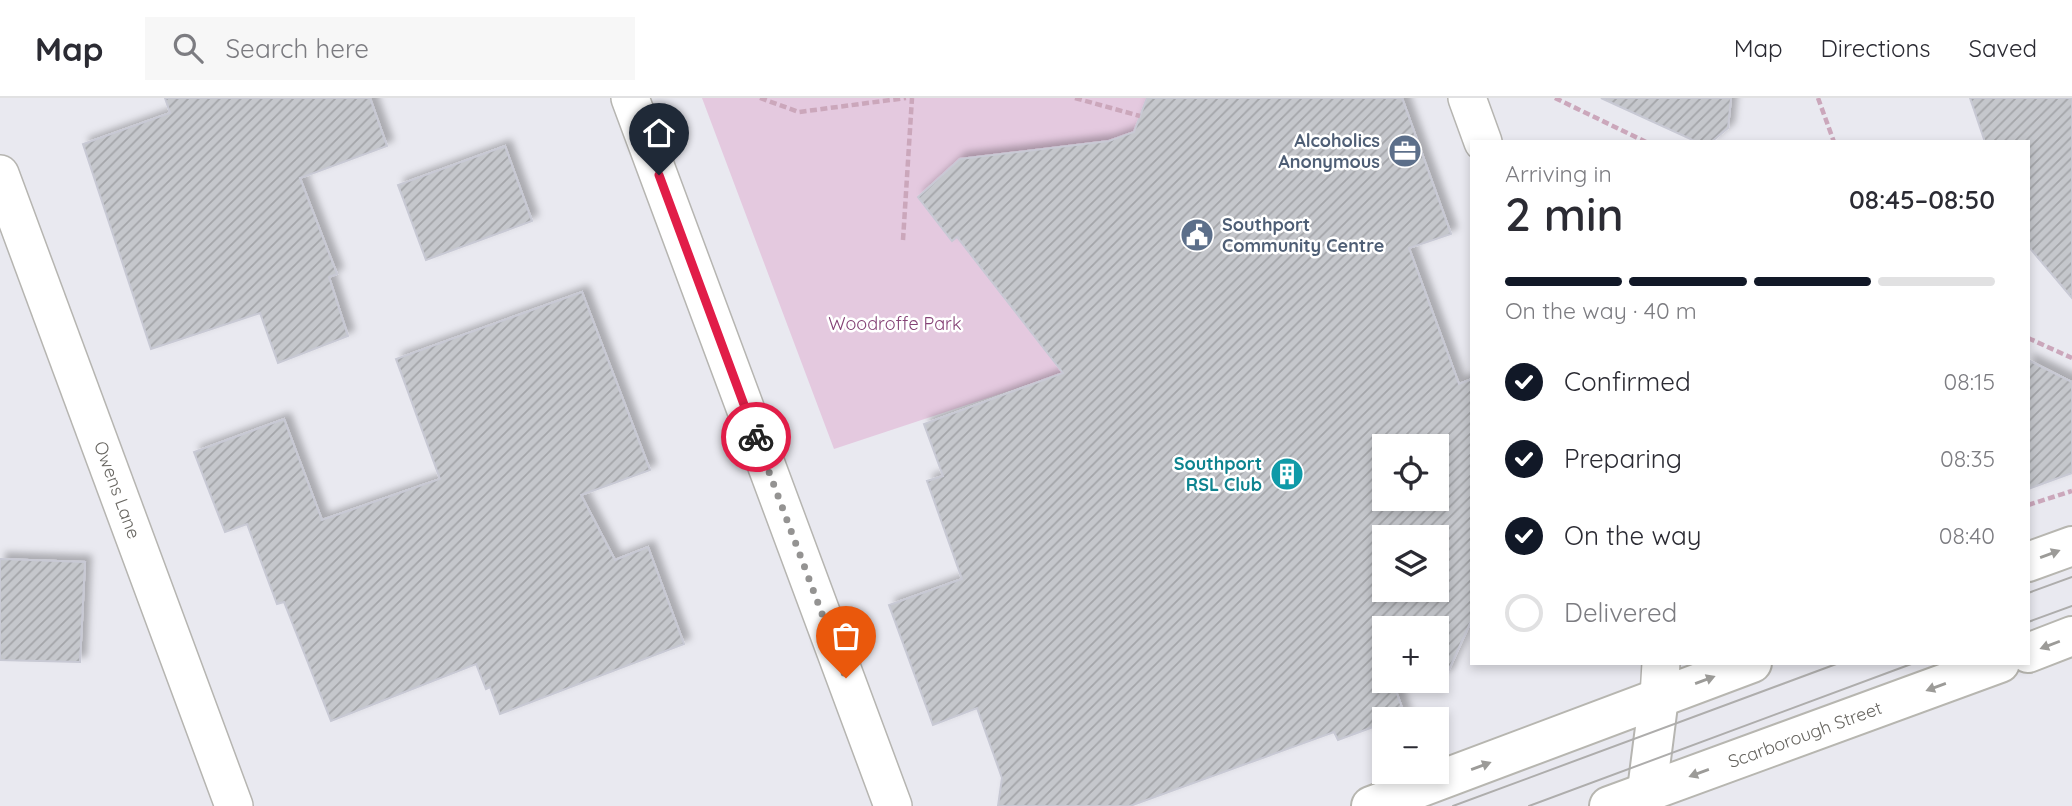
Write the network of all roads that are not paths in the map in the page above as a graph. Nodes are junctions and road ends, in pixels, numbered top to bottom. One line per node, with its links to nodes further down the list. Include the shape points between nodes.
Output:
1 (630, 98): 14 (street)
2 (1467, 98): 3 (street)
3 (1482, 140)
4 (0, 174): 13 (street, Owens Lane)
5 (2072, 546): 6 (main road, one-way to 5)
6 (2030, 561)
7 (2072, 636): 8 (main road, one-way to 8)
8 (2030, 652)
9 (1741, 665): 11 (main road, one-way to 9)
10 (1995, 665): 12 (main road, Scarborough Street, one-way to 12)
11 (1660, 680): 12 (main road); 15 (main road, one-way to 11)
12 (1645, 799): 16 (main road, Scarborough Street)
13 (234, 806)
14 (893, 806)
15 (1371, 806)
16 (1609, 806)

